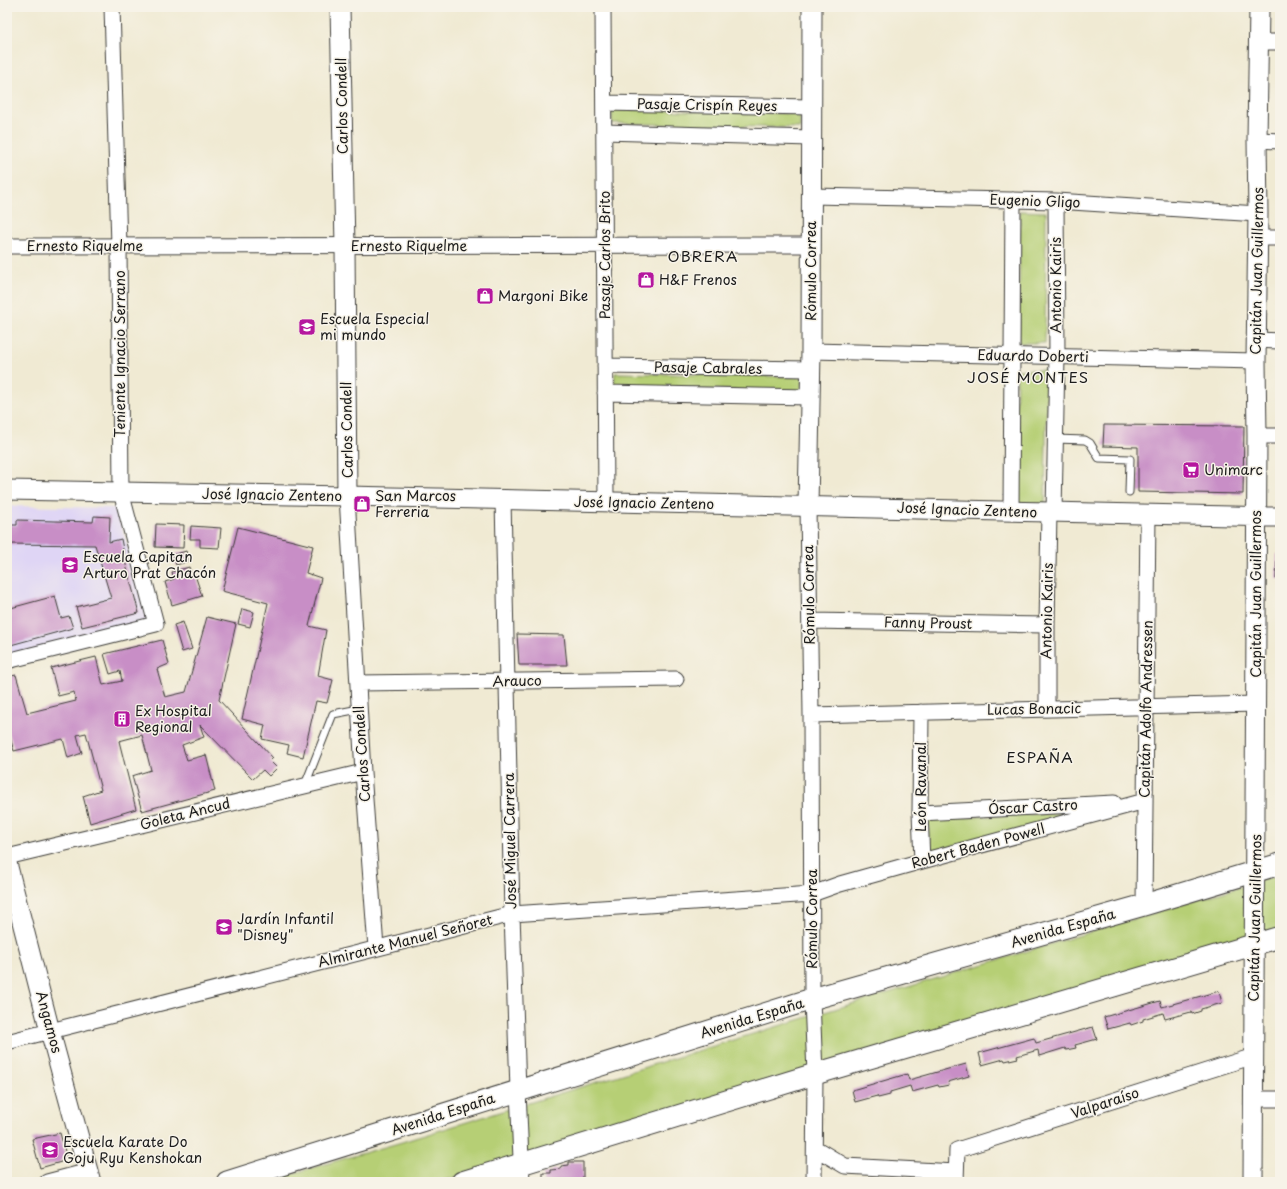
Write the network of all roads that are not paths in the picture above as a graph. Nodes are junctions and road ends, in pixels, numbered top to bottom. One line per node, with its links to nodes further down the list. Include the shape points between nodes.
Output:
1 (112, 7): 22 (street, Teniente Ignacio Serrano)
2 (340, 7): 23 (street, Carlos Condell)
3 (603, 7): 8 (street, Pasaje Carlos Brito)
4 (812, 7): 9 (street, Rómulo Correa)
5 (1259, 7): 6 (street, Capitán Juan Guillermos)
6 (1258, 42): 7 (street); 12 (street, Capitán Juan Guillermos)
7 (1280, 42)
8 (604, 103): 9 (street, Pasaje Crispín Reyes); 10 (street, Pasaje Carlos Brito)
9 (811, 107): 11 (street, Rómulo Correa)
10 (604, 132): 11 (street, Pasaje Crispín Reyes); 24 (street, Pasaje Carlos Brito)
11 (811, 138): 14 (street, Rómulo Correa)
12 (1257, 140): 13 (street); 17 (street, Capitán Juan Guillermos)
13 (1280, 141)
14 (811, 196): 15 (street, Eugenio Gligo); 20 (street, Rómulo Correa)
15 (1013, 200): 16 (street, Eugenio Gligo); 27 (street)
16 (1056, 201): 17 (street, Eugenio Gligo); 28 (street, Antonio Kairis)
17 (1258, 214): 18 (street, Capitán Juan Guillermos)
18 (1257, 238): 19 (street); 25 (street, Capitán Juan Guillermos)
19 (1280, 238)
20 (811, 245): 24 (street, Ernesto Riquelme); 29 (street, Rómulo Correa)
21 (7, 246): 22 (street, Ernesto Riquelme)
22 (119, 246): 23 (street, Ernesto Riquelme); 38 (street, Teniente Ignacio Serrano)
23 (345, 246): 24 (street, Ernesto Riquelme); 40 (street, Carlos Condell)
24 (604, 246): 31 (street, Pasaje Carlos Brito)
25 (1256, 340): 26 (street); 30 (street, Capitán Juan Guillermos)
26 (1280, 341)
27 (1012, 355): 28 (street, Eduardo Doberti); 29 (street, Eduardo Doberti); 44 (street)
28 (1056, 356): 30 (street, Eduardo Doberti); 36 (street, Antonio Kairis)
29 (811, 360): 31 (street, Pasaje Cabrales); 33 (street, Rómulo Correa)
30 (1256, 361): 34 (street, Capitán Juan Guillermos)
31 (605, 366): 32 (street, Pasaje Carlos Brito)
32 (606, 393): 33 (street, Pasaje Cabrales); 42 (street, Pasaje Carlos Brito)
33 (810, 397): 43 (street, Rómulo Correa)
34 (1257, 436): 35 (street); 47 (street, Capitán Juan Guillermos)
35 (1280, 436)
36 (1055, 439): 39 (lane, via 1085,440 1090,443 1099,458 1130,459); 45 (street, Antonio Kairis)
37 (7, 490): 38 (street, José Ignacio Zenteno)
38 (121, 492): 40 (street, José Ignacio Zenteno); 51 (street, Teniente Ignacio Serrano, via 156,624)
39 (1129, 492)
40 (348, 496): 41 (street, José Ignacio Zenteno); 54 (street, Carlos Condell)
41 (502, 500): 42 (street, José Ignacio Zenteno); 53 (street, José Miguel Carrera)
42 (606, 502): 43 (street, José Ignacio Zenteno)
43 (808, 506): 44 (street, José Ignacio Zenteno); 49 (street, Rómulo Correa)
44 (1011, 511): 45 (street, José Ignacio Zenteno)
45 (1052, 512): 46 (street, José Ignacio Zenteno); 50 (street, Antonio Kairis)
46 (1148, 513): 47 (street, José Ignacio Zenteno); 56 (street, Capitán Adolfo Andressen)
47 (1257, 516): 48 (street, José Ignacio Zenteno); 55 (street, Capitán Juan Guillermos)
48 (1280, 516)
49 (810, 621): 50 (street, Fanny Proust); 60 (street, Rómulo Correa)
50 (1046, 625): 58 (street, Antonio Kairis)
51 (7, 661)
52 (676, 679): 53 (street, Arauco)
53 (507, 681): 54 (street, Arauco); 72 (street, José Miguel Carrera)
54 (358, 682): 57 (street, Carlos Condell)
55 (1256, 704): 56 (street, Lucas Bonacic); 69 (street, Capitán Juan Guillermos)
56 (1146, 706): 58 (street, Lucas Bonacic); 63 (street, Capitán Adolfo Andressen)
57 (359, 708): 61 (street, Carlos Condell); 62 (lane, via 333,714)
58 (1047, 709): 59 (street, Lucas Bonacic)
59 (921, 712): 60 (street, Lucas Bonacic); 64 (street, León Ravanal)
60 (811, 715): 70 (street, Rómulo Correa)
61 (363, 772): 62 (street, Goleta Ancud); 75 (street, Carlos Condell)
62 (305, 785): 65 (street, Goleta Ancud)
63 (1145, 801): 64 (street, Óscar Castro); 66 (street, Robert Baden Powell); 71 (street, Capitán Adolfo Andressen)
64 (920, 813): 66 (street, León Ravanal)
65 (7, 857)
66 (922, 861): 70 (street, Robert Baden Powell)
67 (7, 862): 77 (street, Angamos)
68 (1280, 864): 69 (main road, Avenida España)
69 (1256, 871): 71 (main road, Avenida España); 74 (street, Capitán Juan Guillermos)
70 (812, 894): 72 (street, Almirante Manuel Señoret); 76 (street, Rómulo Correa)
71 (1144, 905): 76 (main road, Avenida España)
72 (512, 914): 75 (street, Almirante Manuel Señoret); 81 (street, José Miguel Carrera)
73 (1280, 937): 74 (main road)
74 (1254, 945): 79 (street, Capitán Juan Guillermos); 80 (main road)
75 (376, 948): 77 (street, Almirante Manuel Señoret)
76 (812, 999): 80 (street, Rómulo Correa); 81 (main road, Avenida España)
77 (50, 1030): 78 (street, Almirante Manuel Señoret); 86 (street, Angamos)
78 (7, 1042)
79 (1254, 1056): 82 (street, Capitán Juan Guillermos); 87 (street, Valparaíso, via 957,1150)
80 (815, 1074): 84 (street, Rómulo Correa); 85 (main road)
81 (518, 1090): 85 (street, José Miguel Carrera); 89 (main road, Avenida España)
82 (1254, 1099): 83 (street); 92 (street, Capitán Juan Guillermos)
83 (1280, 1099)
84 (815, 1148): 87 (street, via 845,1166); 91 (street, Rómulo Correa)
85 (522, 1173): 90 (main road)
86 (90, 1176): 88 (street)
87 (956, 1177)
88 (47, 1182)
89 (227, 1182)
90 (462, 1182)
91 (814, 1182)
92 (1254, 1182)

